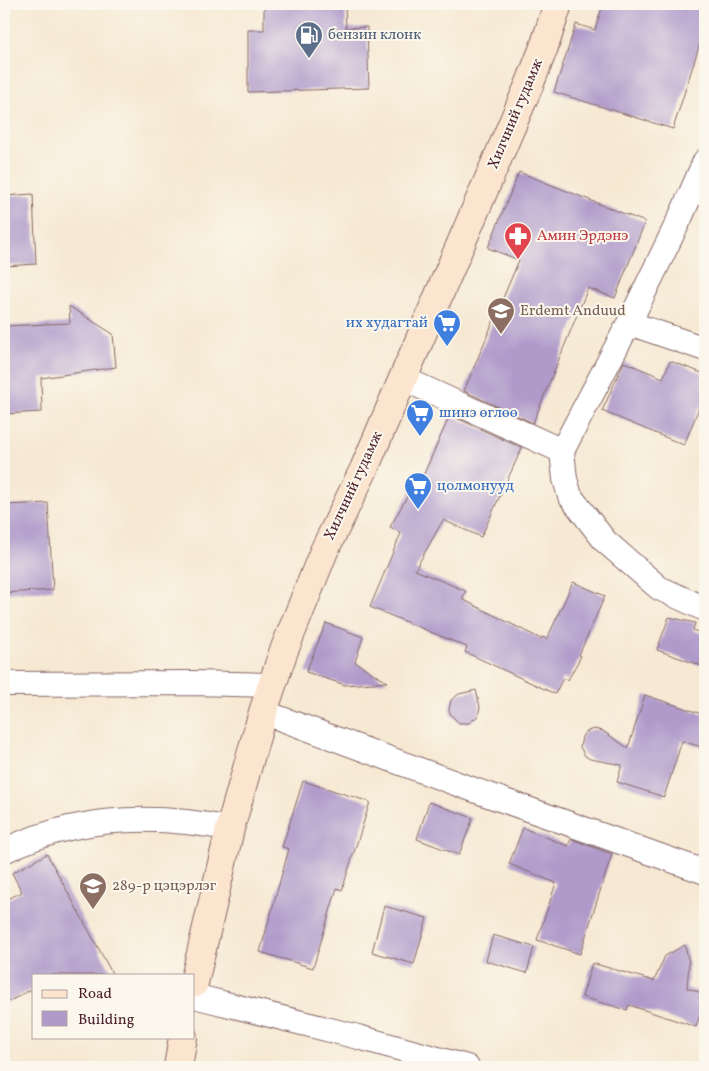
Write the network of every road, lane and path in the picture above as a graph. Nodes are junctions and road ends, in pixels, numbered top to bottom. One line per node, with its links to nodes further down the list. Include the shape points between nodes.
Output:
1 (558, 4): 5 (main road, Хилчний гудамж, via 530,83)
2 (705, 161): 3 (street)
3 (629, 322): 4 (street); 6 (street)
4 (705, 349)
5 (402, 378): 6 (street); 9 (main road, Хилчний гудамж, via 301,605)
6 (562, 451): 7 (street, via 570,496 606,541 659,588)
7 (705, 609)
8 (4, 684): 9 (street)
9 (272, 684): 10 (main road, Хилчний гудамж)
10 (263, 712): 11 (main road, Хилчний гудамж); 13 (street)
11 (230, 829): 12 (street, via 162,819 93,822 27,840); 14 (main road, Хилчний гудамж)
12 (4, 851)
13 (705, 872)
14 (195, 979)
15 (195, 996): 18 (street)
16 (183, 1038): 17 (main road)
17 (178, 1067)
18 (468, 1067)

